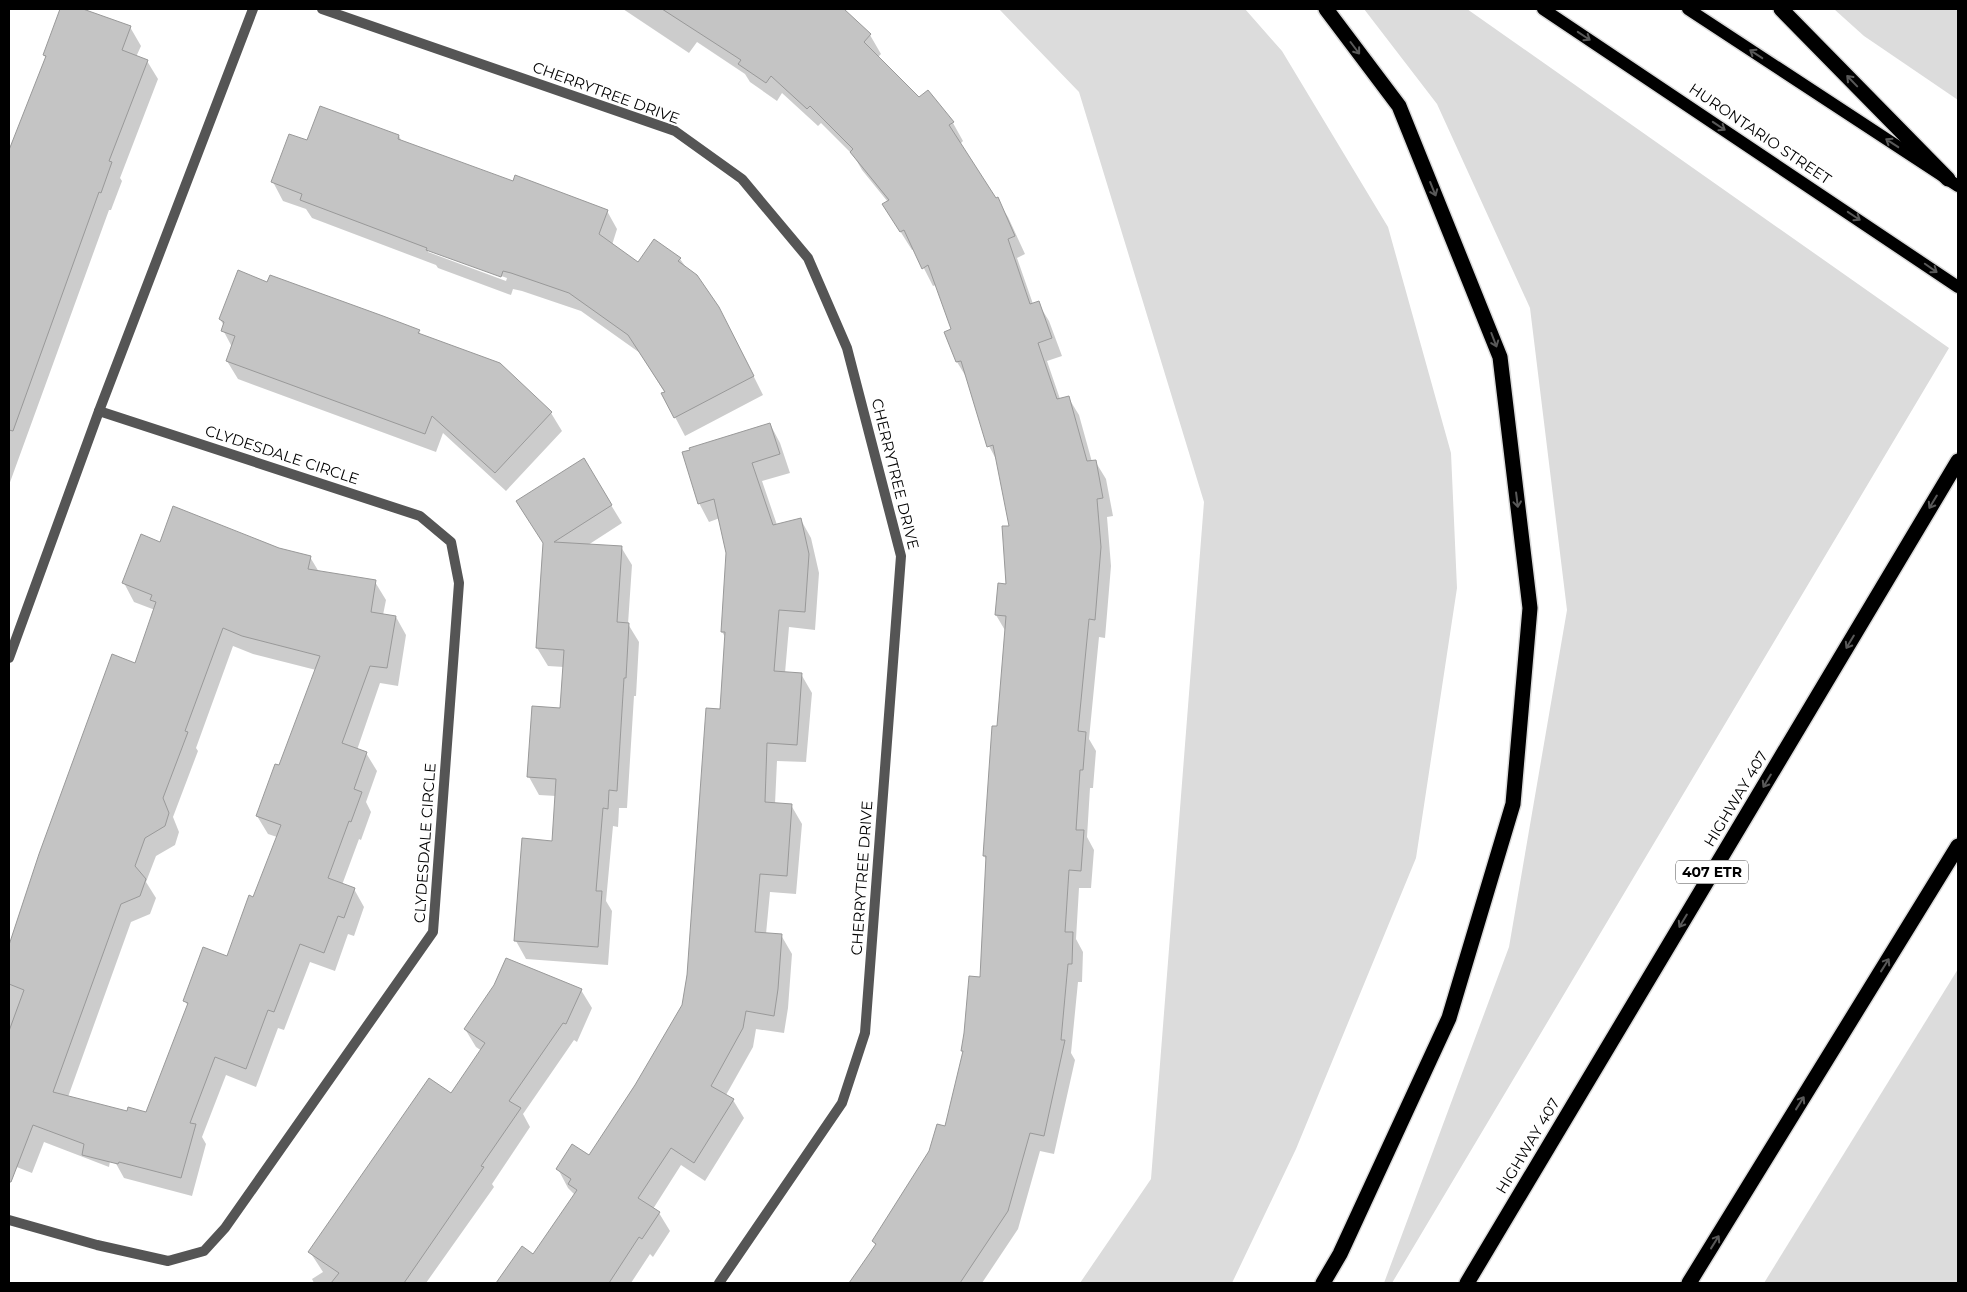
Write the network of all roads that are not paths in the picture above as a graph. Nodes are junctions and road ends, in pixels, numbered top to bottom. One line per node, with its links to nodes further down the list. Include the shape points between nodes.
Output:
1 (253, 9): 9 (street)
2 (322, 9): 14 (street, CHERRYTREE DRIVE, via 674,131 742,178 808,258 847,348 901,556 865,1033 842,1104)
3 (1326, 9): 15 (highway, one-way to 15, via 1399,106 1500,357 1530,608 1513,804 1449,1018 1340,1254)
4 (1543, 9): 8 (main road, HURONTARIO STREET, one-way to 8)
5 (1688, 9): 7 (main road, one-way to 5)
6 (1781, 9): 7 (highway, one-way to 6)
7 (1953, 183)
8 (1958, 287)
9 (99, 411): 11 (street); 13 (street, CLYDESDALE CIRCLE, via 420,516 452,542 459,583 433,932 225,1228 204,1251 168,1261)
10 (1958, 460): 16 (highway, HIGHWAY 407 / 407 ETR, one-way to 16)
11 (9, 658)
12 (1958, 846): 17 (highway, one-way to 12)
13 (9, 1220)
14 (719, 1283)
15 (1323, 1283)
16 (1467, 1283)
17 (1690, 1283)

